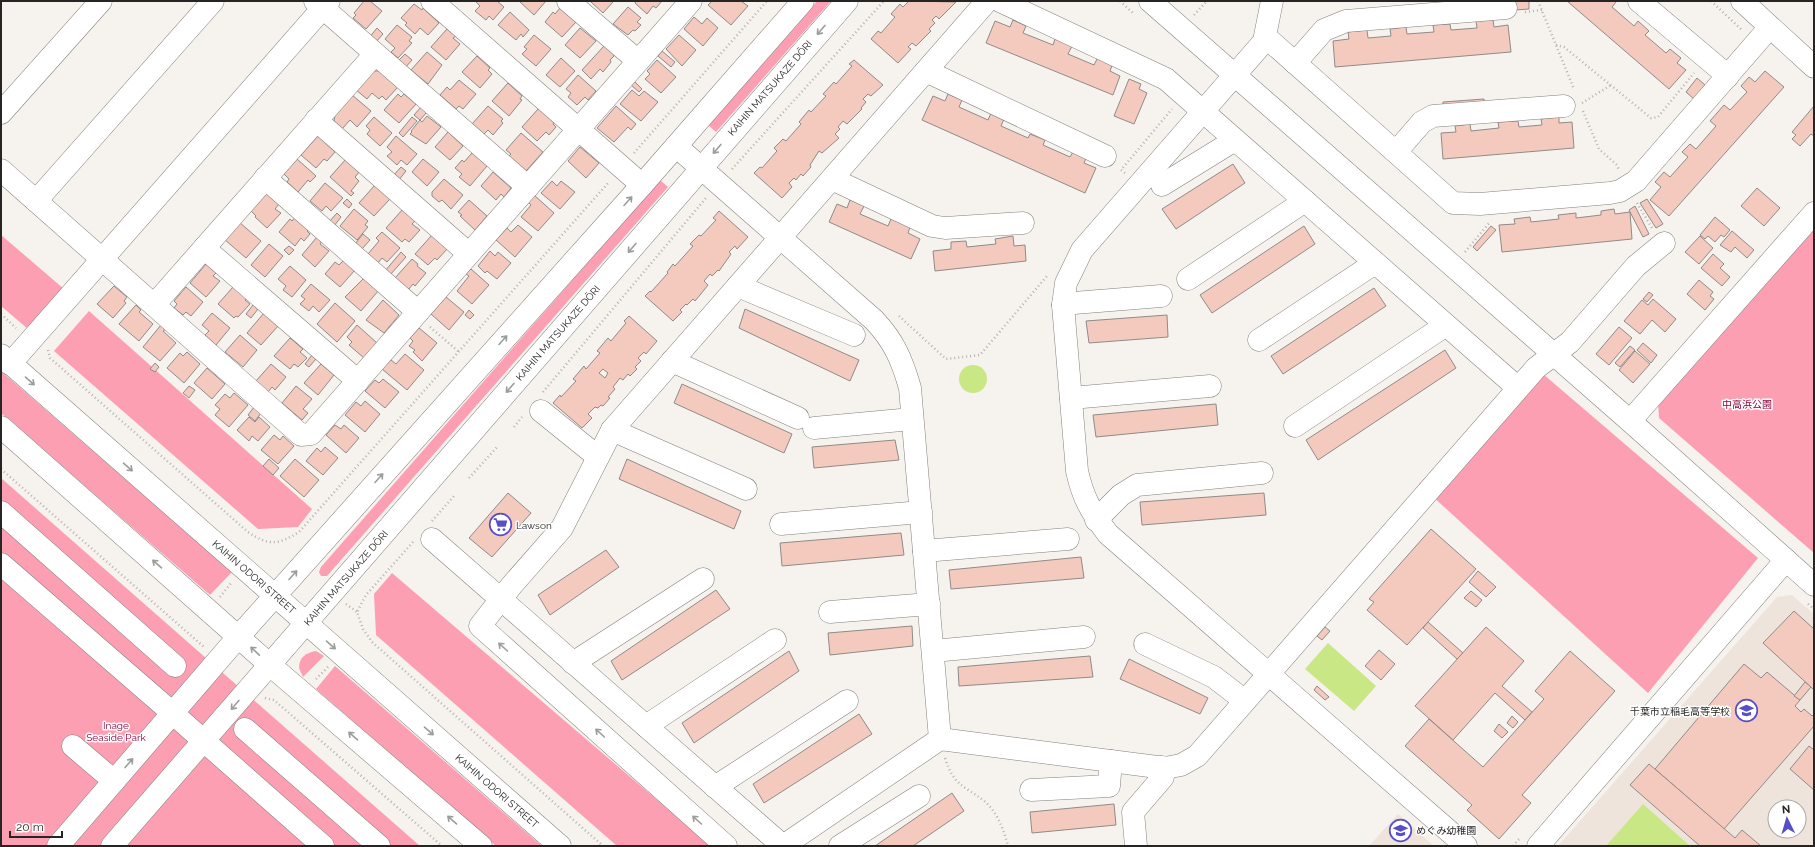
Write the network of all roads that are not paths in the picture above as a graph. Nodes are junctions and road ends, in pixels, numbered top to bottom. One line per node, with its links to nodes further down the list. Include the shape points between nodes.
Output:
1 (101, 1): 27 (street)
2 (212, 1): 41 (street)
3 (432, 1): 29 (street)
4 (568, 1): 19 (street)
5 (802, 1): 31 (street)
6 (847, 1): 34 (street, KAIHIN MATSUKAZE DŌRI, one-way to 34)
7 (987, 1): 22 (street)
8 (1000, 1): 26 (street, via 1166,79)
9 (1150, 1): 23 (street)
10 (1272, 1): 17 (street, via 1265,36)
11 (1639, 1): 24 (street)
12 (1742, 1): 16 (street)
13 (688, 2): 19 (street)
14 (322, 3): 18 (street); 49 (street)
15 (1506, 8): 20 (street, via 1346,21 1324,30)
16 (1770, 27): 21 (street); 24 (street)
17 (1267, 38): 20 (street); 23 (street)
18 (375, 54): 28 (street); 40 (street)
19 (638, 61): 29 (street)
20 (1295, 63): 32 (street)
21 (1814, 67)
22 (926, 70): 33 (street); 37 (street)
23 (1235, 76): 26 (street); 60 (street)
24 (1728, 76): 32 (street, via 1636,181 1620,191 1480,204 1453,203)
25 (1564, 106): 32 (street, via 1433,116 1422,122)
26 (1203, 112): 30 (street); 55 (street, via 1082,250 1066,283)
27 (1, 113)
28 (316, 120): 36 (street); 48 (street)
29 (579, 129): 38 (street); 40 (street)
30 (1235, 140): 39 (street); 42 (street)
31 (676, 146): 34 (street); 38 (street)
32 (1396, 152)
33 (1106, 156)
34 (701, 168): 45 (street); 91 (street, KAIHIN MATSUKAZE DŌRI, one-way to 91)
35 (1, 170): 41 (street)
36 (265, 178): 47 (street); 56 (street)
37 (832, 179): 44 (street, via 932,226 945,228); 45 (street)
38 (642, 185): 87 (street, one-way to 38)
39 (1162, 185)
40 (528, 187): 48 (street)
41 (36, 201): 49 (street)
42 (1305, 201): 50 (street); 51 (street)
43 (1814, 213): 69 (street)
44 (1023, 223)
45 (780, 238): 52 (street); 68 (street, via 889,336 910,388)
46 (1664, 243): 60 (street, via 1636,266 1570,342)
47 (204, 248): 54 (street); 63 (street)
48 (469, 254): 56 (street)
49 (102, 259): 54 (street); 61 (street)
50 (1375, 262): 57 (street); 59 (street)
51 (1188, 279)
52 (738, 286): 58 (street); 62 (street)
53 (1161, 296): 55 (street)
54 (154, 305): 63 (street, via 301,435 311,434)
55 (1063, 305): 66 (street)
56 (417, 313): 63 (street)
57 (1446, 325): 65 (street); 70 (street)
58 (854, 335)
59 (1259, 340)
60 (1552, 354): 65 (street); 69 (street)
61 (6, 359): 87 (street, KAIHIN ODORI STREET, one-way to 87)
62 (672, 361): 68 (street, via 806,423); 72 (street)
63 (358, 381)
64 (1210, 386): 66 (street)
65 (1518, 388): 100 (street)
66 (1070, 398): 78 (street, via 1081,493)
67 (535, 407): 73 (street)
68 (912, 419): 77 (street)
69 (1630, 421): 83 (street)
70 (1295, 426)
71 (1, 427): 92 (street, one-way to 71)
72 (612, 430): 73 (street); 75 (street)
73 (598, 457): 88 (street, via 562,528)
74 (1262, 473): 78 (street, via 1137,485 1121,495)
75 (746, 489)
76 (1, 512): 99 (street)
77 (921, 512): 79 (street); 82 (street)
78 (1096, 520): 100 (street, via 1108,534)
79 (781, 524)
80 (432, 539): 88 (street)
81 (1068, 539): 82 (street)
82 (924, 551): 89 (street)
83 (1786, 560): 86 (street); 115 (street)
84 (1, 564): 103 (street)
85 (703, 579): 97 (street)
86 (1814, 585)
87 (275, 596): 91 (street, KAIHIN ODORI STREET); 92 (street)
88 (501, 599): 97 (street); 122 (street, one-way to 88, via 480,626)
89 (929, 604): 90 (street); 96 (street)
90 (830, 612)
91 (306, 623): 98 (street, KAIHIN MATSUKAZE DŌRI); 121 (street, KAIHIN ODORI STREET, one-way to 121)
92 (239, 636): 98 (street, one-way to 92); 103 (street)
93 (1084, 637): 96 (street)
94 (775, 640): 104 (street)
95 (1145, 644): 102 (street, via 1214,677)
96 (933, 651): 108 (street)
97 (574, 663): 104 (street)
98 (270, 665): 106 (street, KAIHIN MATSUKAZE DŌRI, one-way to 106); 120 (street, one-way to 98)
99 (175, 666)
100 (1269, 674): 102 (street); 126 (street)
101 (847, 701): 112 (street)
102 (1245, 701): 110 (street, via 1197,756 1182,765)
103 (172, 713): 106 (street); 111 (street, one-way to 103)
104 (646, 726): 112 (street)
105 (245, 729): 119 (street)
106 (204, 741): 117 (street, KAIHIN MATSUKAZE DŌRI); 118 (street)
107 (73, 746): 111 (street)
108 (942, 746): 109 (street); 123 (street)
109 (1111, 761): 110 (street); 113 (street, via 1109,786)
110 (1162, 767): 125 (street, via 1163,778 1133,812)
111 (114, 781): 116 (street)
112 (716, 787): 123 (street)
113 (1032, 790)
114 (919, 796): 124 (street)
115 (1531, 840)
116 (58, 846)
117 (112, 846)
118 (323, 846)
119 (379, 846)
120 (481, 846)
121 (560, 846)
122 (726, 846)
123 (783, 846)
124 (840, 846)
125 (1136, 846)
126 (1466, 846)

